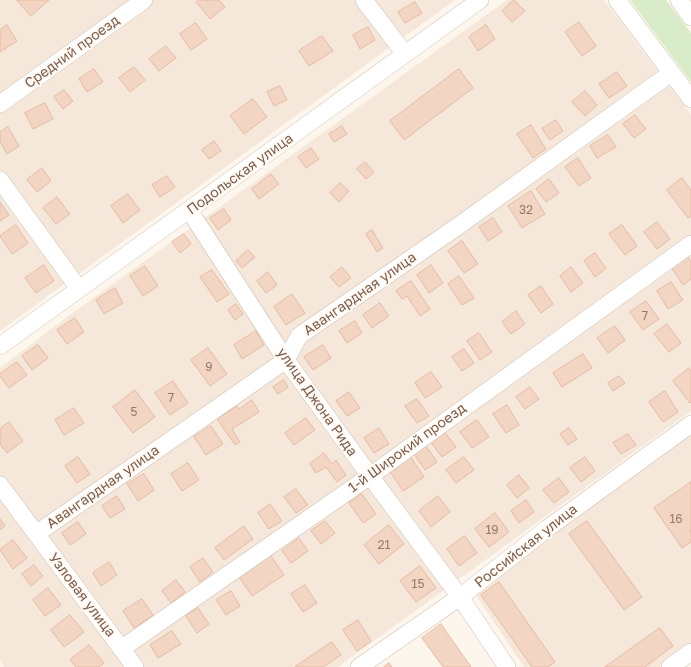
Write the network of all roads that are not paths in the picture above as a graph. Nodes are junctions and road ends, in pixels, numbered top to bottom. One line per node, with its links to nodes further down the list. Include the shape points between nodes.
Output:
1 (144, 0): 10 (street, Средний проезд)
2 (364, 0): 7 (street)
3 (480, 0): 7 (street, Подольская улица)
4 (617, 0): 8 (street)
5 (679, 0): 6 (street)
6 (691, 17)
7 (405, 54): 12 (street, Подольская улица)
8 (671, 73): 9 (street); 16 (street, Авангардная улица, via 461,224 299,336)
9 (691, 99)
10 (0, 104)
11 (0, 180): 14 (street)
12 (189, 210): 14 (street, Подольская улица); 16 (street, улица Джона Рида)
13 (691, 244): 18 (street, 1-й Широкий проезд)
14 (80, 289): 15 (street, Подольская улица)
15 (0, 346)
16 (286, 360): 18 (street, улица Джона Рида); 20 (street, Авангардная улица)
17 (691, 424): 21 (street, Российская улица, via 548,528)
18 (370, 476): 21 (street, улица Джона Рида); 22 (street, 1-й Широкий проезд)
19 (0, 485): 20 (street, Узловая улица)
20 (36, 534): 22 (street, Узловая улица)
21 (460, 597): 25 (street, Российская улица); 26 (street, улица Джона Рида)
22 (121, 649): 24 (street, Узловая улица)
23 (691, 652): 27 (street)
24 (134, 667)
25 (359, 667)
26 (507, 667)
27 (670, 667)

